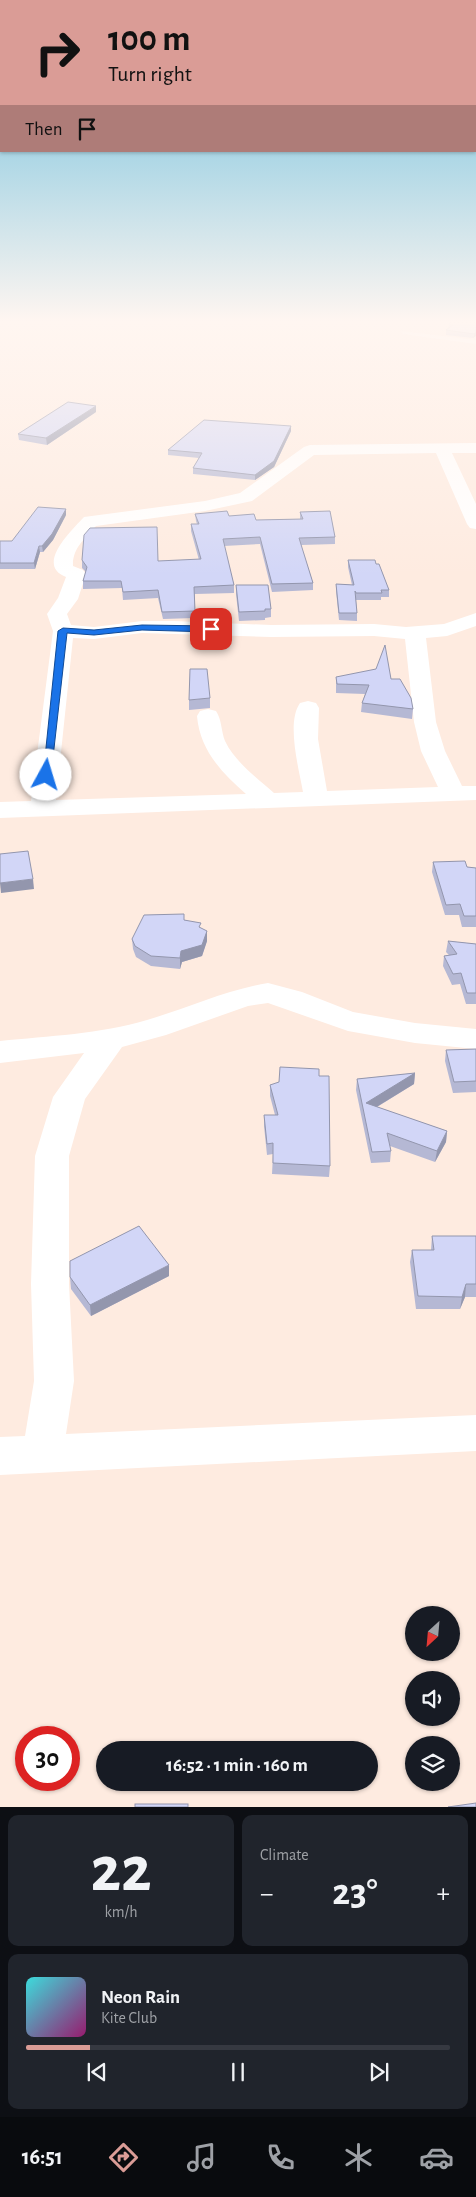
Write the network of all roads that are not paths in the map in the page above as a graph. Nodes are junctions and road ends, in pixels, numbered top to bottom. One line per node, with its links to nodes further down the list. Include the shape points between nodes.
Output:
1 (442, 448): 2 (street); 3 (street); 5 (street, via 310,450 246,497 205,506 90,521 65,549 62,559 63,569 76,574 68,599 56,614)
2 (476, 448)
3 (476, 524)
4 (476, 619): 6 (street, via 447,630)
5 (63, 631): 6 (street, via 94,633 174,627 281,632 367,629); 13 (street)
6 (415, 633): 9 (street, via 425,722 433,751)
7 (308, 708): 10 (street, via 305,730)
8 (208, 716): 11 (street, via 212,742 234,769)
9 (464, 793): 10 (street)
10 (316, 799): 11 (street)
11 (268, 801): 13 (street)
12 (0, 810): 13 (street)
13 (42, 810)
14 (111, 1039): 15 (street, via 163,1026 243,997 268,993 348,1021 414,1033); 16 (street); 18 (street, via 69,1097 52,1156 50,1284 54,1381)
15 (476, 1039)
16 (0, 1052)
17 (476, 1433): 18 (street)
18 (43, 1453): 19 (street)
19 (0, 1456)

